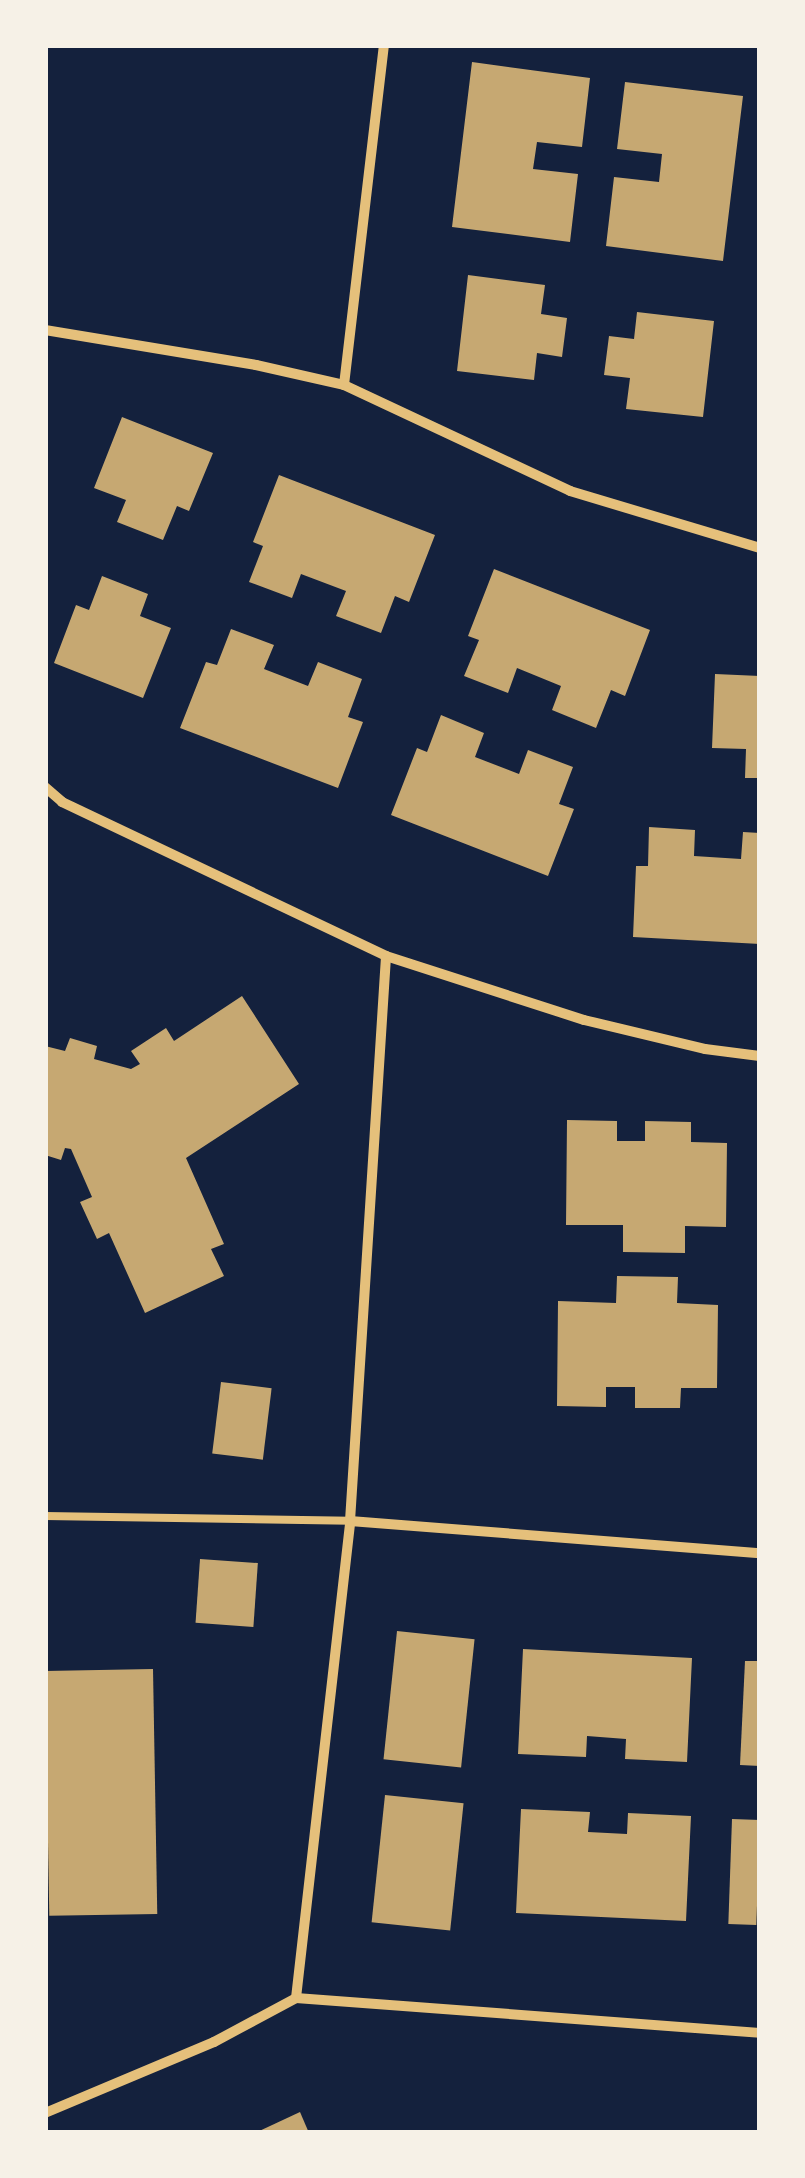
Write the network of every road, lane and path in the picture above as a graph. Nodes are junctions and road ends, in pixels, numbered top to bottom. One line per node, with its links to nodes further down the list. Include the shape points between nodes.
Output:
1 (384, 45): 3 (street)
2 (45, 330): 3 (street)
3 (344, 385): 4 (street, via 570,491)
4 (760, 548)
5 (45, 787): 6 (street, via 62,802)
6 (386, 956): 7 (street, via 584,1020); 9 (street)
7 (760, 1056)
8 (45, 1516): 9 (lane)
9 (350, 1521): 10 (street); 11 (street)
10 (760, 1553)
11 (296, 1998): 12 (street); 13 (street, via 214,2042)
12 (760, 2032)
13 (45, 2114)

